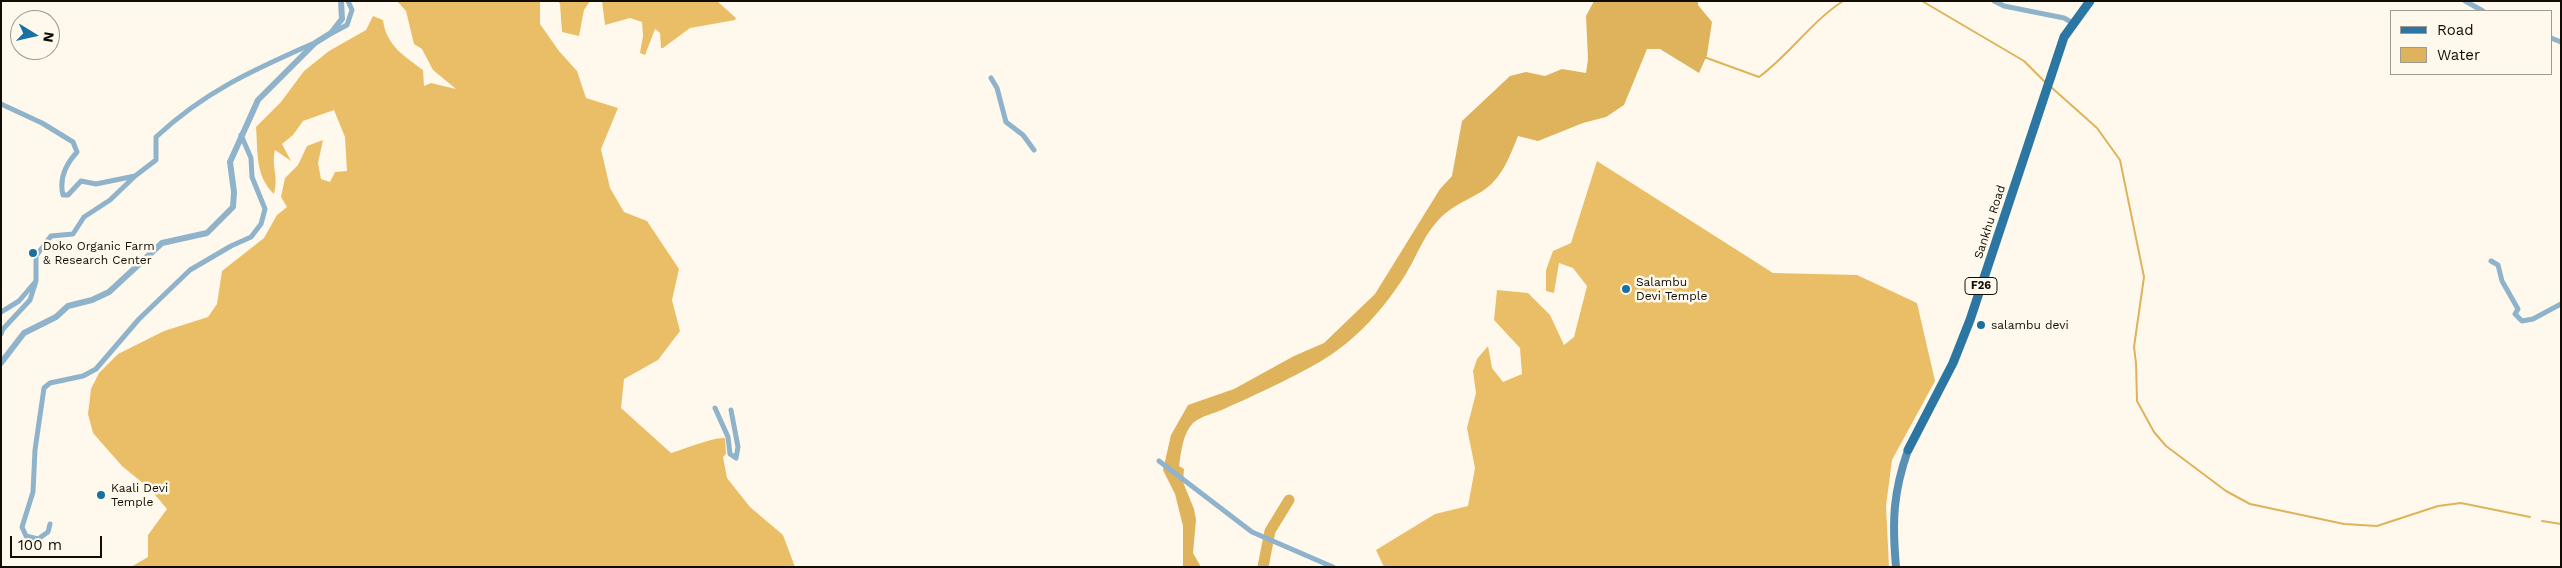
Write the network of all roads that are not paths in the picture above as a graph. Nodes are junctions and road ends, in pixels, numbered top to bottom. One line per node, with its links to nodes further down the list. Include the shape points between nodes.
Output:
1 (341, 1): 8 (street, via 342,19)
2 (348, 1): 8 (street, via 352,10 347,26)
3 (1994, 1): 7 (street, via 2064,18)
4 (2090, 1): 7 (main road, Sankhu Road / F26, via 2086,10)
5 (2465, 1): 6 (street)
6 (2481, 10)
7 (2072, 23): 23 (main road, Sankhu Road / F26, via 2052,70 1992,260 1957,354)
8 (331, 33): 9 (street)
9 (315, 43): 12 (street, via 258,100); 14 (street, via 209,94 156,137 156,160)
10 (991, 78): 13 (street, via 1006,122 1023,135)
11 (1, 104): 14 (street, via 73,142 77,152 68,162 60,186 63,195 68,195 81,181 96,184)
12 (241, 134): 20 (street, via 230,162 233,208 207,233 162,243 109,292 68,306 56,317 24,333); 25 (street, via 251,158 252,177 265,209 261,224 251,236 190,270 139,319 96,369 83,376 50,383 44,388 33,492 22,526 26,536 38,539 48,532)
13 (1034, 150)
14 (135, 176): 16 (street, via 110,200 84,217 73,234 52,236 46,241 36,256)
15 (2491, 261): 17 (street, via 2498,265 2502,281 2518,309 2515,314 2522,321 2533,319)
16 (36, 281): 18 (street, via 19,301); 19 (street, via 30,300)
17 (2561, 304)
18 (1, 312)
19 (1, 334)
20 (1, 363)
21 (715, 408): 22 (street, via 728,437 730,454 736,458 738,447)
22 (732, 410)
23 (1908, 450): 27 (main road, F26, via 1895,492)
24 (1159, 461): 26 (street, via 1222,511 1262,536)
25 (50, 524)
26 (1332, 567)
27 (1896, 567)

